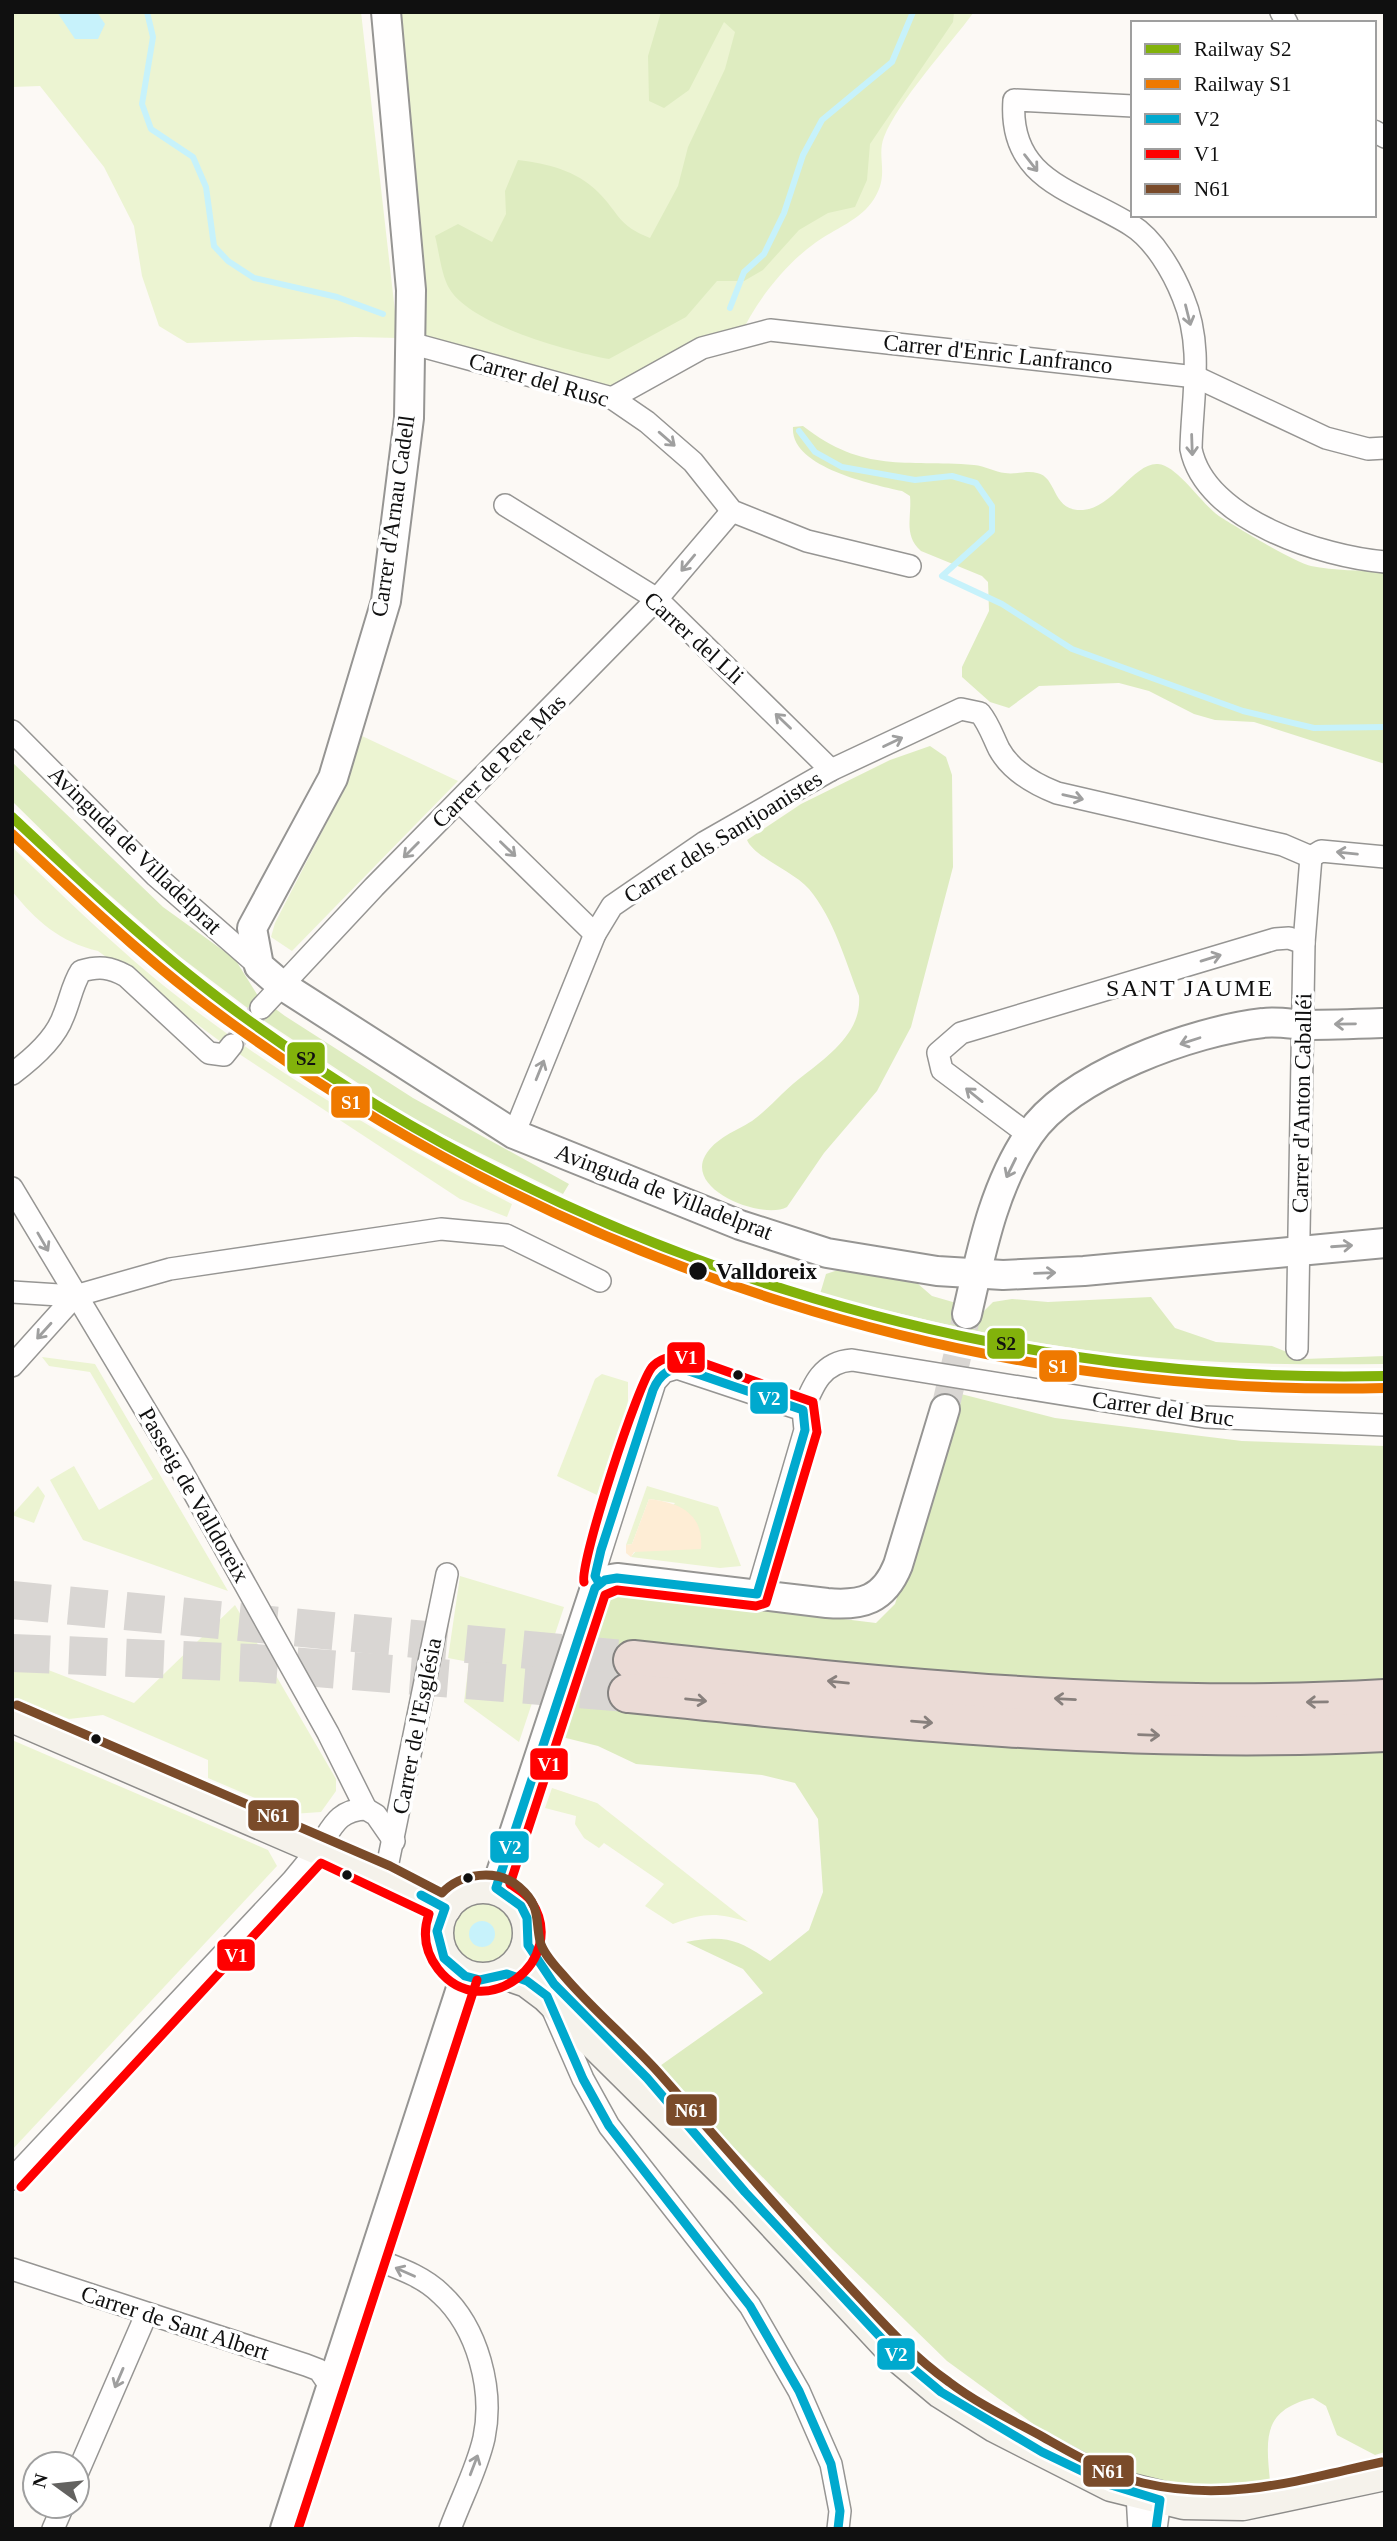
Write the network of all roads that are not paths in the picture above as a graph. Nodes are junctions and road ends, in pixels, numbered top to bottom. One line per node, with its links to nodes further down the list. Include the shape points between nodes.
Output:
1 (386, 12): 3 (street, Carrer d'Arnau Cadell, via 411,290)
2 (1131, 106): 4 (street, one-way to 4, via 1014,100 1012,122 1032,167 1133,226 1161,255 1184,298 1197,349)
3 (410, 343): 5 (street, Carrer del Rusc); 19 (street, Carrer d'Arnau Cadell, via 409,418 386,601 333,778 252,928)
4 (1196, 376): 5 (street, Carrer d'Enric Lanfranco, via 770,330 702,348); 6 (street, Carrer d'Enric Lanfranco, via 1326,438 1368,449); 9 (street, one-way to 9, via 1191,449 1194,466 1205,481 1249,518 1289,540 1338,556)
5 (612, 398): 8 (street, Carrer del Rusc, one-way to 8, via 694,462)
6 (1385, 448)
7 (505, 505): 11 (street, Carrer del Lli)
8 (733, 511): 10 (street, Carrer del Rusc, via 807,541); 11 (street, Carrer de Pere Mas, one-way to 11)
9 (1385, 562)
10 (910, 566)
11 (657, 599): 13 (street, Carrer del Lli, one-way to 11); 14 (street, Carrer de Pere Mas)
12 (12, 731): 19 (street, Avinguda de Villadelprat, via 156,876)
13 (831, 770): 16 (street, Carrer dels Santjoanistes, one-way to 16, via 961,709 972,709 985,720 1011,764 1037,785 1283,845); 17 (street, Carrer dels Santjoanistes, via 705,842 612,906)
14 (459, 801): 17 (street, one-way to 17); 19 (street, Carrer de Pere Mas, one-way to 19)
15 (1385, 856): 16 (street, one-way to 16, via 1321,850)
16 (1311, 857): 18 (street, Carrer d'Anton Caballéi)
17 (595, 934): 25 (street, Carrer dels Santjoanistes, one-way to 17)
18 (1304, 943): 22 (street, Carrer d'Anton Caballéi); 26 (street, one-way to 18, via 942,1070 938,1053 948,1041 961,1032 1275,939)
19 (270, 975): 20 (street, Carrer de Pere Mas); 25 (street, Avinguda de Villadelprat)
20 (261, 1008)
21 (1385, 1023): 22 (street, one-way to 22)
22 (1305, 1025): 26 (street, one-way to 26, via 1243,1027 1145,1057 1067,1096); 29 (street, Carrer d'Anton Caballéi)
23 (232, 1045): 24 (street, via 224,1055 209,1053 125,976 112,968 96,967 81,971 62,1020 46,1043)
24 (12, 1074)
25 (514, 1134): 30 (street, Avinguda de Villadelprat, via 740,1225 827,1253)
26 (1029, 1135): 30 (street, one-way to 30, via 997,1202)
27 (12, 1188): 33 (street, Passeig de Valldoreix, one-way to 33)
28 (1385, 1243): 29 (street, Avinguda de Villadelprat, one-way to 28)
29 (1299, 1249): 30 (street, Avinguda de Villadelprat, one-way to 29, via 1084,1271); 35 (street, Carrer d'Anton Caballéi)
30 (976, 1275): 34 (street)
31 (600, 1281): 33 (street, via 506,1236 441,1229 170,1269)
32 (12, 1292): 33 (street)
33 (75, 1296): 36 (street, one-way to 36); 46 (street, Passeig de Valldoreix, via 179,1466)
34 (967, 1314)
35 (1297, 1349)
36 (12, 1366)
37 (945, 1409): 42 (street, via 898,1565 886,1589 871,1600 852,1604)
38 (803, 1410): 39 (street, Carrer del Bruc, via 825,1370 852,1360 1205,1417); 41 (street, via 686,1370 664,1372 653,1390 601,1550 595,1576); 42 (street, via 805,1430)
39 (1385, 1425)
40 (447, 1574): 47 (street, Carrer de l'Església)
41 (599, 1583): 42 (street, via 610,1578 647,1580); 50 (street)
42 (757, 1594)
43 (1385, 1699): 45 (highway, one-way to 45, via 1223,1703 1033,1698 630,1677 1001,1728 1256,1737)
44 (12, 1716): 48 (main road)
45 (1385, 1732)
46 (366, 1808): 47 (street, Passeig de Valldoreix); 48 (street, via 345,1812)
47 (394, 1841): 49 (street, Carrer de l'Església)
48 (318, 1849): 49 (main road); 59 (street)
49 (385, 1878): 51 (main road)
50 (496, 1888): 51 (main road, via 470,1888); 52 (main road, via 521,1906 530,1931)
51 (445, 1908): 54 (main road, via 437,1931 438,1945 453,1969)
52 (528, 1945): 53 (main road); 56 (main road, via 554,1984)
53 (507, 1974): 54 (main road, via 480,1980); 55 (main road, via 527,1981)
54 (465, 1976): 61 (street)
55 (547, 1996): 57 (main road); 58 (street, via 583,2079)
56 (599, 2028): 57 (street, via 602,2042 622,2065); 60 (main road)
57 (623, 2075): 58 (street); 60 (main road)
58 (597, 2100): 70 (street, via 622,2143 750,2306 799,2391 831,2464 841,2511)
59 (12, 2179)
60 (745, 2192): 67 (main road, via 898,2356 941,2392 1066,2465)
61 (375, 2259): 64 (street); 69 (street, one-way to 61, via 483,2441 488,2395 482,2368 471,2339 443,2295 426,2281)
62 (12, 2269): 63 (street, Carrer de Sant Albert)
63 (146, 2315): 64 (street, Carrer de Sant Albert, via 312,2368 324,2375); 65 (street, one-way to 65)
64 (330, 2386): 68 (street)
65 (87, 2450)
66 (1385, 2474): 67 (main road, via 1243,2504)
67 (1151, 2507): 71 (street)
68 (285, 2529)
69 (450, 2529)
70 (838, 2529)
71 (1139, 2529)

